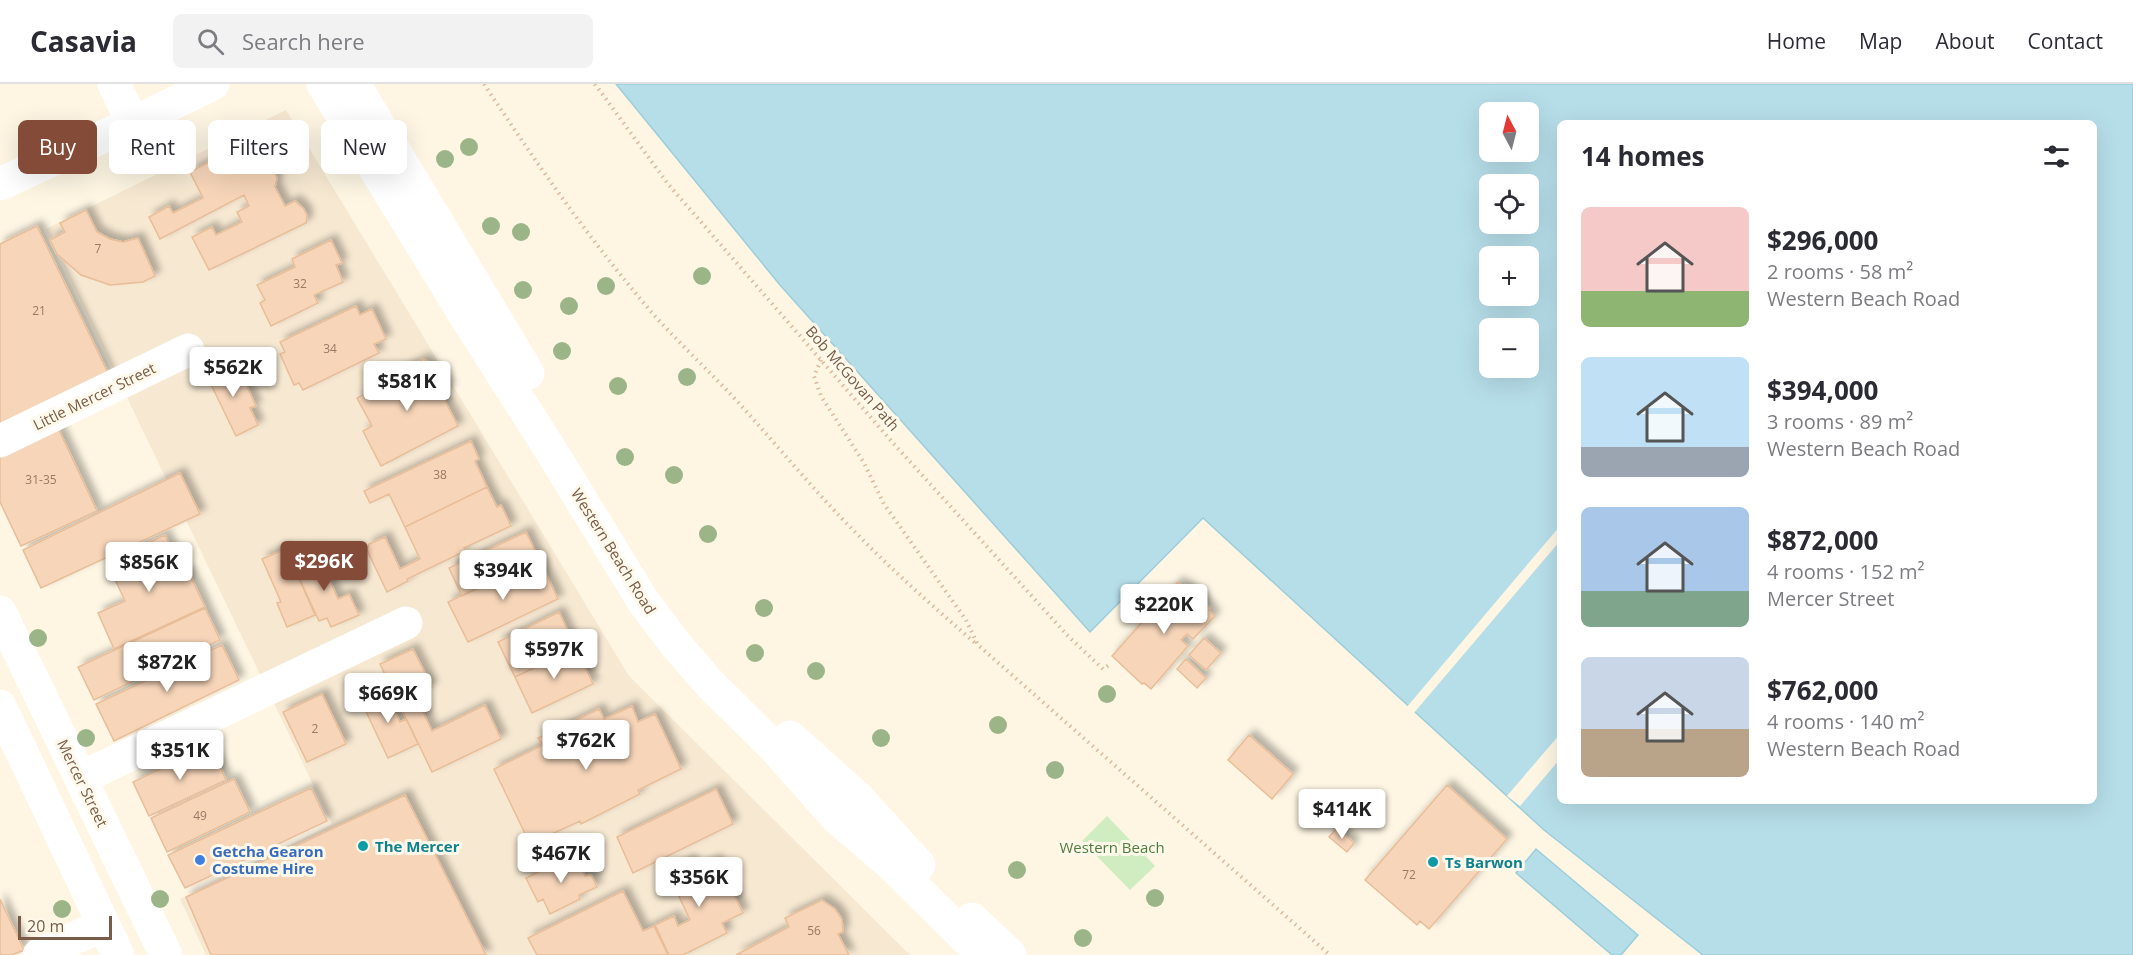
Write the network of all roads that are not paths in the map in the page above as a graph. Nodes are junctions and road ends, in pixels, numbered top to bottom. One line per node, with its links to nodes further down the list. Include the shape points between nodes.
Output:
1 (114, 84): 5 (street)
2 (213, 84): 6 (street)
3 (323, 84): 19 (street, Western Beach Road, via 670,637 838,819 891,864)
4 (354, 84): 20 (street, Western Beach Road, via 662,592 697,639 750,698 858,798 927,874)
5 (132, 120)
6 (139, 120)
7 (109, 134): 8 (street)
8 (0, 184)
9 (188, 350): 10 (street, Little Mercer Street)
10 (0, 441)
11 (0, 612): 14 (street, Mercer Street)
12 (406, 623): 14 (street)
13 (0, 706): 15 (street)
14 (81, 778): 18 (street, Mercer Street)
15 (104, 925): 16 (street); 17 (street)
16 (39, 955)
17 (118, 955)
18 (166, 955)
19 (983, 955)
20 (1010, 955)

